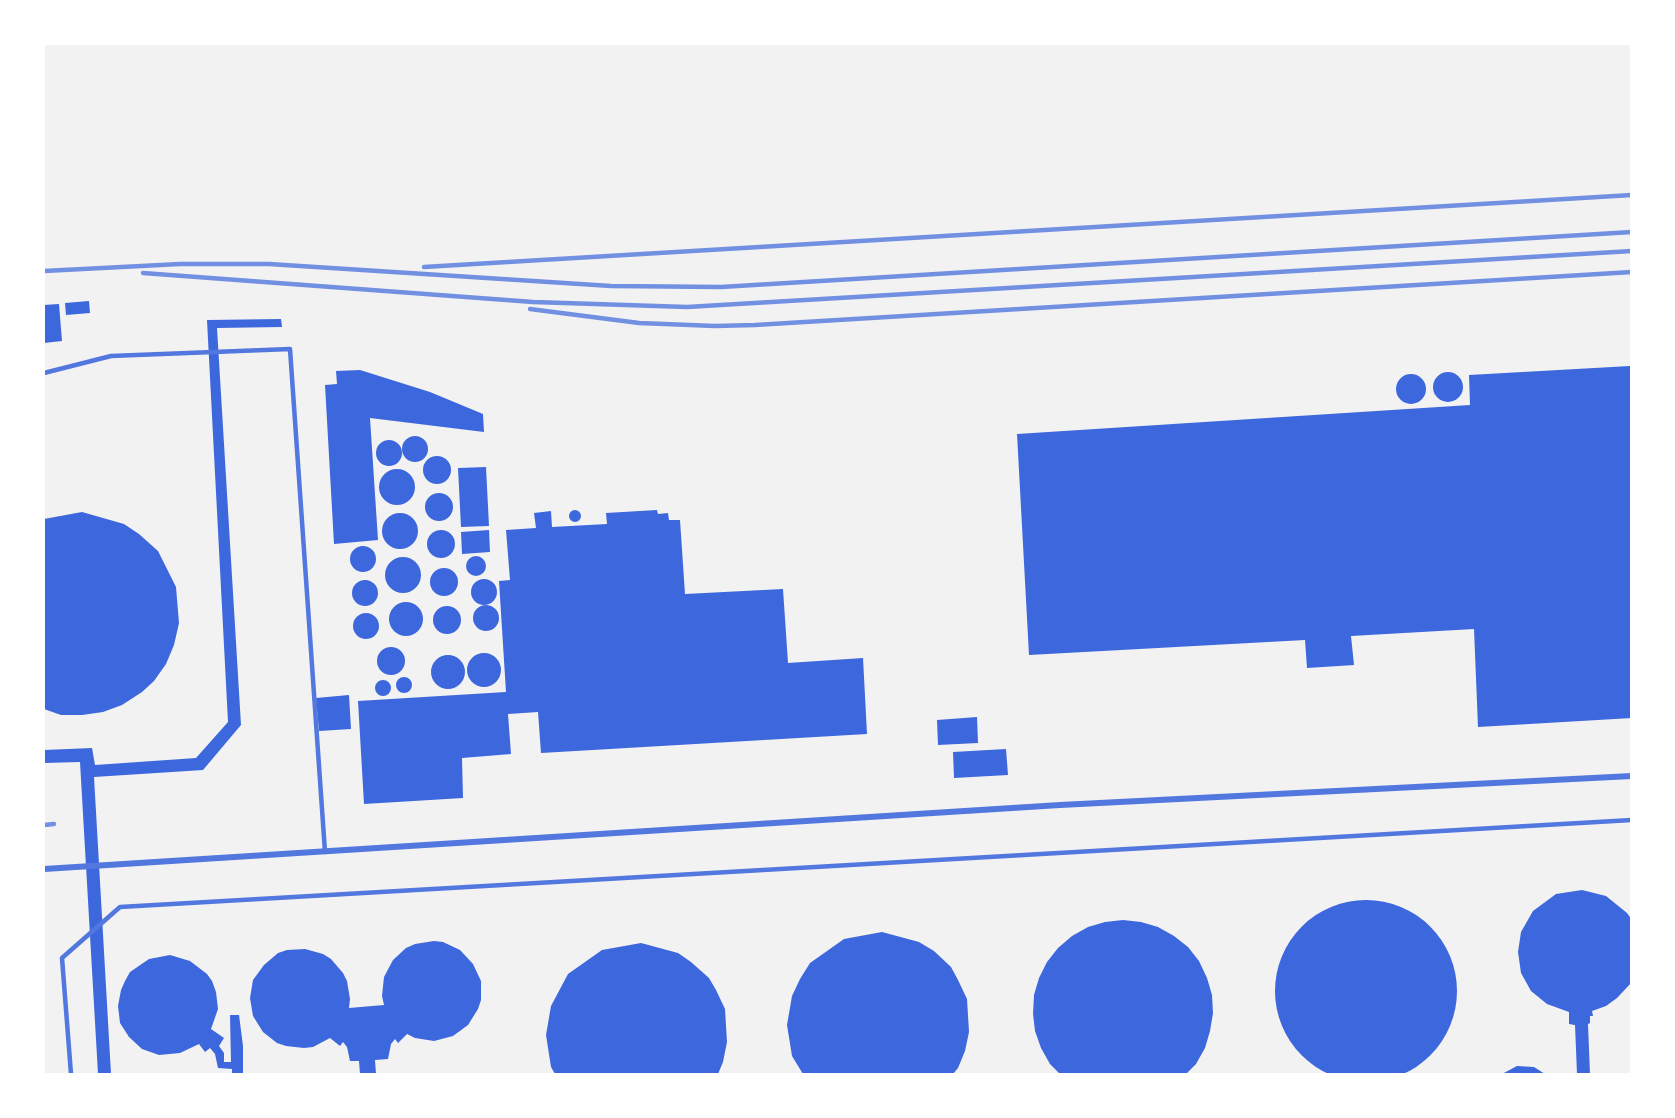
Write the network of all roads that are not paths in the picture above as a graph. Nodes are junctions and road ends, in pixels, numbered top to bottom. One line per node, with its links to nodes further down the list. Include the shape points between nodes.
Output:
1 (44, 373): 4 (lane, via 111,357 290,349)
2 (1632, 776): 4 (street, via 1060,805)
3 (1632, 820): 6 (lane, via 120,907 62,958)
4 (325, 852): 5 (street)
5 (44, 869)
6 (70, 1074)

